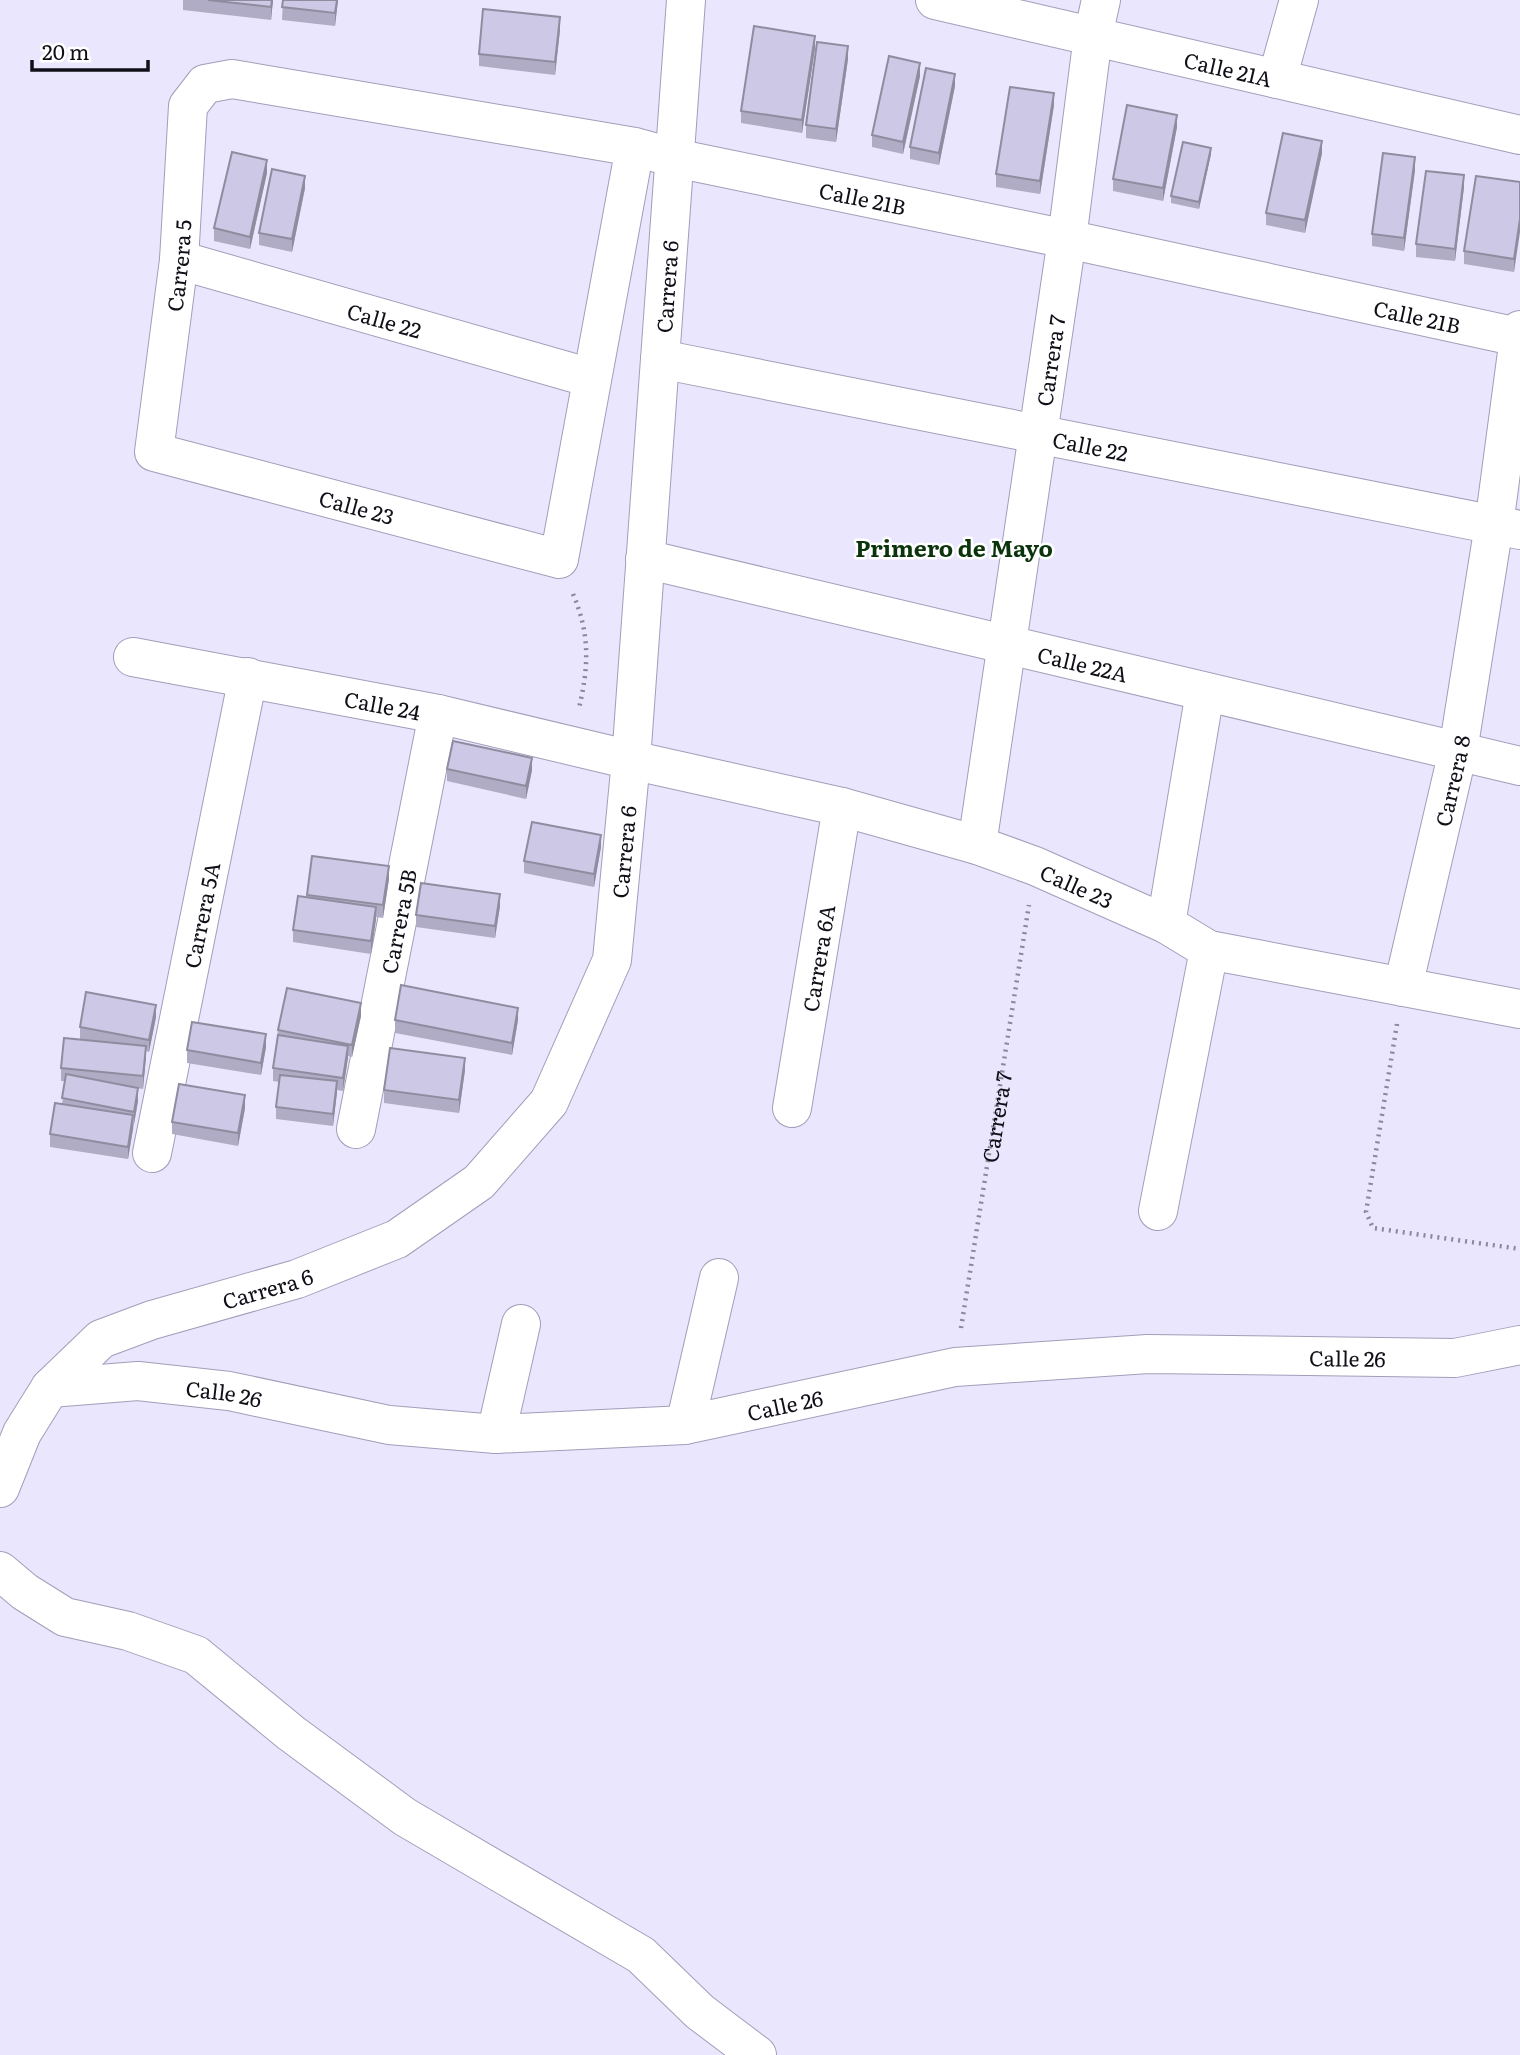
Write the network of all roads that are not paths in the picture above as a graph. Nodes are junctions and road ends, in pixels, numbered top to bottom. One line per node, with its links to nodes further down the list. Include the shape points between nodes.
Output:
1 (686, 0): 9 (street, Carrera 6)
2 (935, 0): 4 (street, Calle 21A)
3 (1299, 0): 5 (street)
4 (1097, 18): 5 (street, Calle 21A); 10 (street, Carrera 7)
5 (1277, 79): 7 (street, Calle 21A)
6 (205, 85): 8 (street, Calle 21B, via 232,79); 11 (street, Carrera 5, via 188,106)
7 (1520, 135)
8 (635, 147): 9 (street, Calle 21B); 14 (street)
9 (675, 158): 10 (street, Calle 21B); 13 (street, Carrera 6)
10 (1067, 239): 12 (street, Calle 21B); 15 (street, Carrera 7)
11 (179, 260): 14 (street, Calle 22); 16 (street, Carrera 5)
12 (1519, 334): 17 (street, Carrera 8)
13 (660, 359): 15 (street, Calle 22); 18 (street, Carrera 6)
14 (591, 378): 16 (street, Calle 23, via 559,559)
15 (1037, 434): 17 (street, Calle 22); 19 (street, Carrera 7)
16 (155, 452)
17 (1507, 528): 24 (street, Carrera 8)
18 (645, 559): 19 (street, Calle 22A); 25 (street, Carrera 6)
19 (1007, 644): 22 (street, Calle 22A); 28 (street, Carrera 7)
20 (134, 657): 21 (street, Calle 24)
21 (248, 677): 23 (street, Calle 24); 35 (street, Carrera 5A)
22 (1205, 692): 24 (street, Calle 22A); 29 (street)
23 (438, 714): 25 (street, Calle 24); 34 (street, Carrera 5B)
24 (1458, 751): 26 (street, Calle 22A); 31 (street, Carrera 8)
25 (631, 761): 27 (street, Calle 23); 40 (street, Carrera 6, via 612,960 549,1102 479,1182 397,1239 297,1279 101,1339)
26 (1520, 766)
27 (842, 807): 28 (street, Calle 23); 33 (street, Carrera 6A)
28 (977, 845): 29 (street, Calle 23)
29 (1166, 925): 30 (street, Calle 23)
30 (1209, 950): 31 (street, Calle 23); 36 (street)
31 (1402, 987): 32 (street, Calle 23)
32 (1520, 1009)
33 (792, 1108)
34 (356, 1129)
35 (152, 1153)
36 (1158, 1211)
37 (719, 1278): 41 (street)
38 (520, 1324): 42 (street)
39 (1520, 1345): 41 (street, Calle 26, via 1455,1358 1148,1354 955,1367)
40 (50, 1388): 42 (street, Calle 26, via 138,1381 229,1391 389,1425); 43 (street, Carrera 6, via 22,1433)
41 (684, 1425): 42 (street, Calle 26)
42 (496, 1434)
43 (0, 1488)
44 (0, 1571): 45 (street, via 65,1617 128,1631 197,1655 291,1733 405,1817 641,1955 701,2012)
45 (757, 2055)

